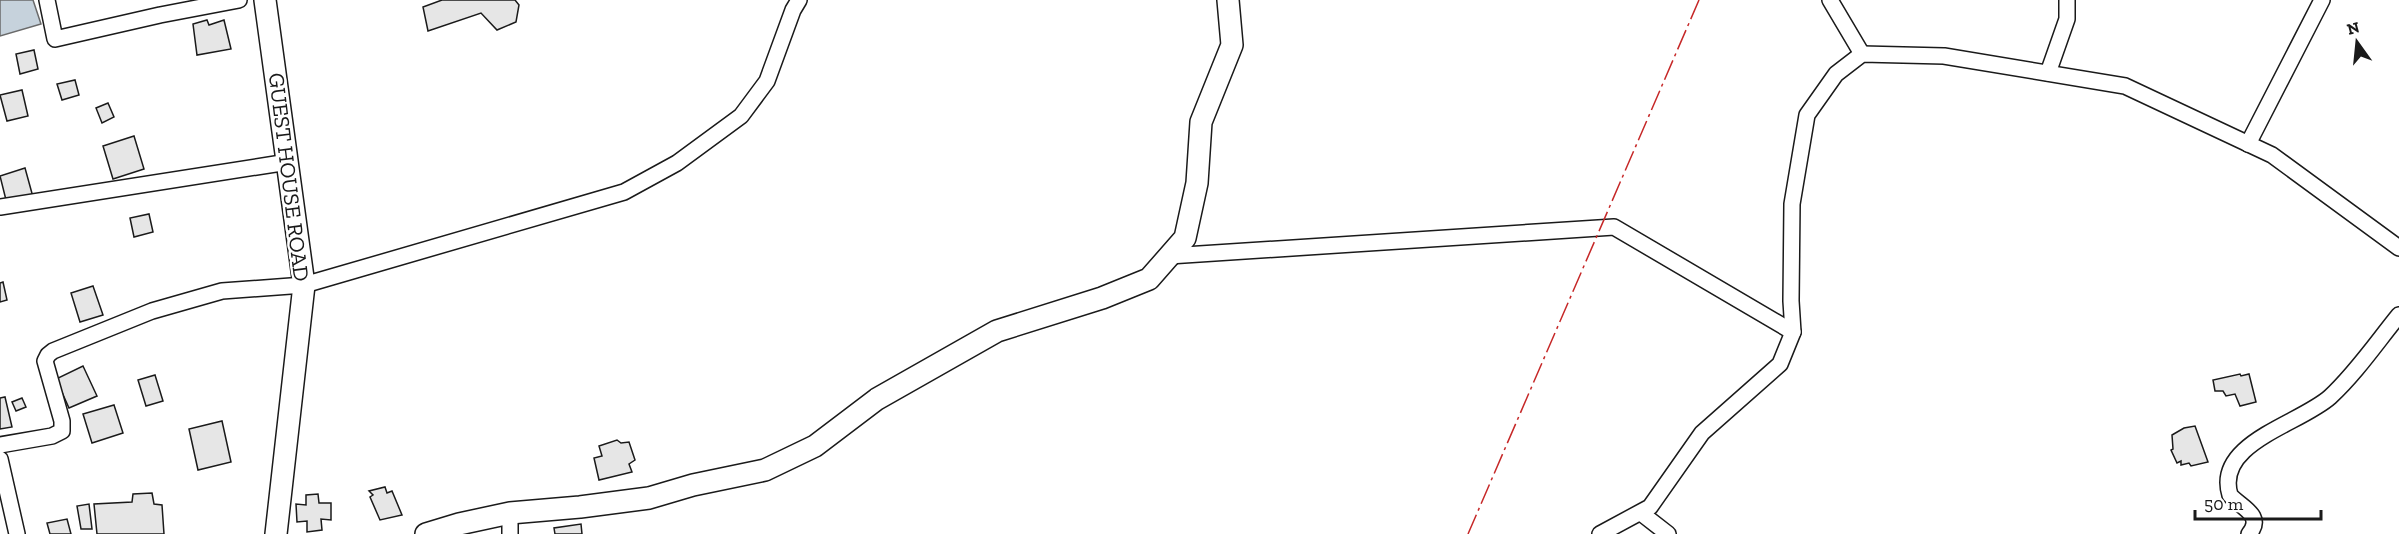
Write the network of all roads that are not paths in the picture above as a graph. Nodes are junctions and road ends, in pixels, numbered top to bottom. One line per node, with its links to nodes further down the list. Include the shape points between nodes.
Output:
1 (47, 0): 2 (street, via 55,39)
2 (239, 0)
3 (265, 0): 12 (main road, GUEST HOUSE ROAD)
4 (799, 0): 16 (street, via 766,81 741,116 677,163 624,192)
5 (1228, 0): 15 (main road, via 1232,45 1201,122 1197,183 1185,238)
6 (1830, 0): 9 (street)
7 (2067, 0): 10 (street, via 2067,19)
8 (2322, 0): 11 (street)
9 (1862, 54): 10 (street, via 1944,56); 18 (street, via 1836,74 1807,115 1792,204)
10 (2048, 73): 11 (street, via 2125,86)
11 (2248, 144): 14 (street, via 2272,155)
12 (288, 162): 13 (street); 16 (main road, GUEST HOUSE ROAD)
13 (0, 207)
14 (2399, 248)
15 (1169, 256): 18 (street, via 1614,227); 22 (main road, via 1149,279 997,331 877,399 815,446 765,470 649,498 580,507)
16 (304, 285): 19 (street, via 222,291 152,311 53,351 45,361 62,431); 24 (main road, GUEST HOUSE ROAD)
17 (2399, 315): 28 (street, via 2329,398 2252,444 2229,469 2230,495 2249,509 2253,517)
18 (1793, 332): 21 (street, via 1780,364 1702,434 1650,507)
19 (0, 445)
20 (0, 459): 23 (street)
21 (1641, 513): 26 (street); 27 (street)
22 (510, 524): 25 (main road, via 459,524)
23 (17, 534)
24 (276, 534)
25 (426, 534)
26 (1600, 534)
27 (1668, 534)
28 (2249, 534)

